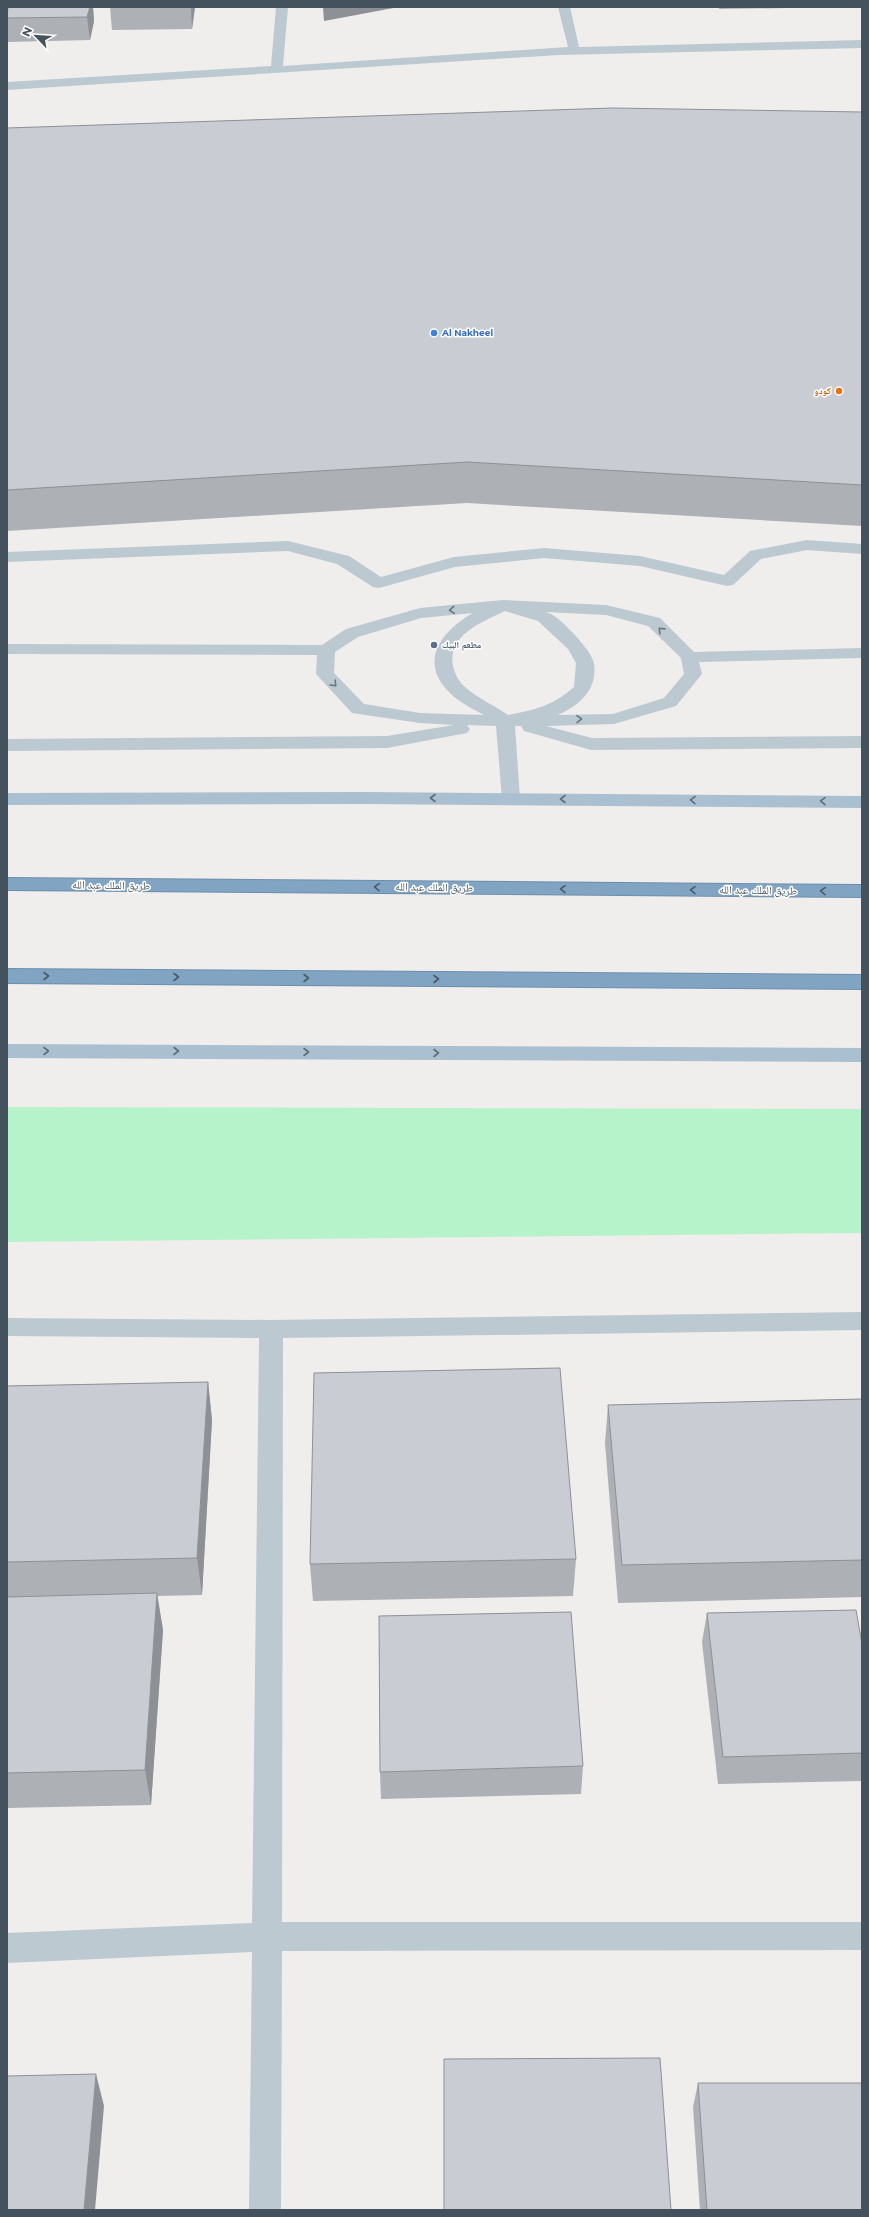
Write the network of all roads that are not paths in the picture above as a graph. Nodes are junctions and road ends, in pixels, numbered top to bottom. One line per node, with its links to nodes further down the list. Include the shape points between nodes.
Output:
1 (282, 7): 5 (street)
2 (564, 7): 4 (street)
3 (862, 44): 4 (street)
4 (574, 50): 5 (street)
5 (277, 70): 6 (street)
6 (7, 86)
7 (862, 549): 8 (street, via 807,545 756,555 727,581 640,561 544,553 454,562 378,583 343,560 288,546)
8 (7, 557)
9 (503, 605): 11 (street, one-way to 11, via 420,612 352,633); 13 (street, one-way to 9, via 654,622 606,610); 14 (street, via 460,628 446,644 441,661 448,678 463,695 487,707); 14 (street, via 544,617 575,646 585,663 583,688 568,704 550,713)
10 (7, 649): 11 (street)
11 (326, 650): 14 (street, one-way to 14, via 325,674 358,709 420,718)
12 (862, 653): 13 (street)
13 (689, 657): 14 (street, one-way to 13, via 614,719 670,702 693,674)
14 (505, 721): 15 (street, via 590,744); 16 (street, via 387,742); 18 (street)
15 (862, 742)
16 (7, 745)
17 (7, 799): 18 (main road, one-way to 17)
18 (511, 799): 19 (main road, one-way to 18)
19 (862, 802)
20 (7, 884): 21 (highway, طريق الملك عبد الله, one-way to 20)
21 (862, 891)
22 (7, 976): 23 (highway, one-way to 23)
23 (862, 982)
24 (7, 1051): 25 (main road, one-way to 25)
25 (862, 1055)
26 (862, 1321): 28 (street)
27 (7, 1327): 28 (street)
28 (271, 1329): 30 (street)
29 (862, 1936): 30 (street)
30 (267, 1937): 31 (street); 32 (street)
31 (7, 1948)
32 (265, 2210)

